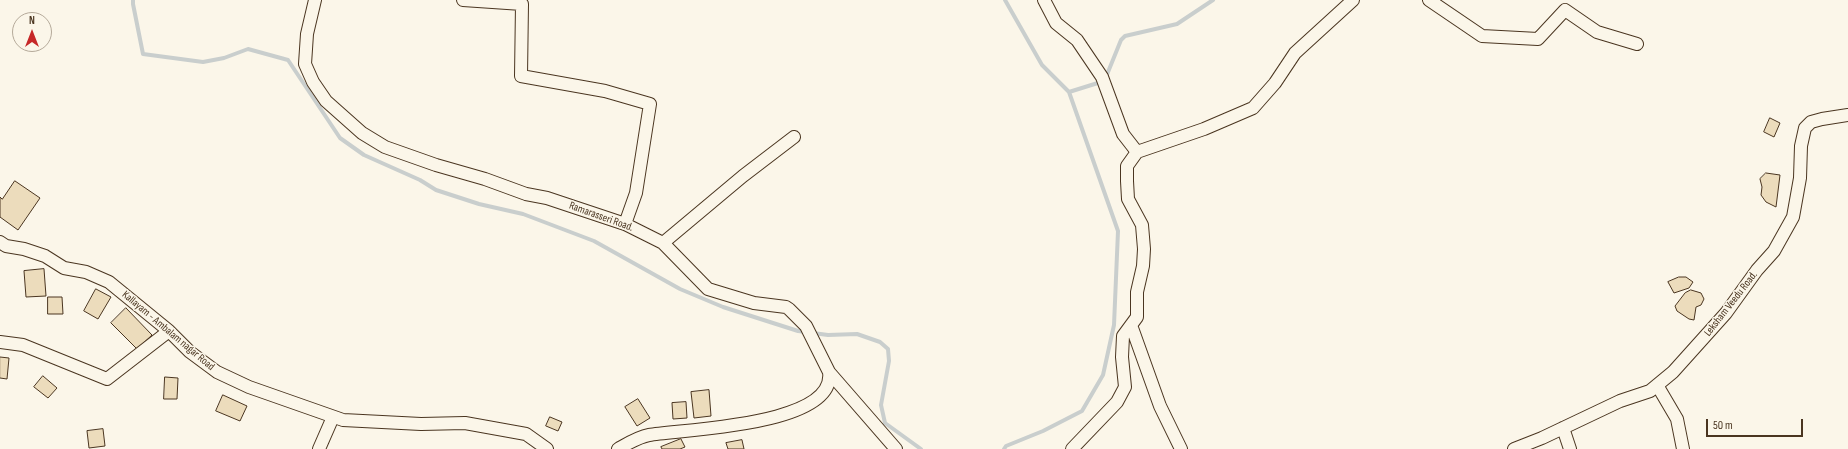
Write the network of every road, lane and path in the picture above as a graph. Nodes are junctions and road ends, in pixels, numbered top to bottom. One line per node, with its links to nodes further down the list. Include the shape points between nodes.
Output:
1 (316, 0): 10 (street, Ramarasseri Road., via 307,34 305,64 326,101 362,133 386,147 436,165)
2 (463, 0): 10 (street, via 522,4 521,76 605,91 650,104 636,193)
3 (1044, 0): 9 (street, via 1056,23 1077,40 1104,80 1123,134)
4 (1353, 0): 9 (street, via 1295,53 1275,83 1253,108 1204,129)
5 (1429, 0): 6 (street, via 1482,36 1538,39 1565,10 1597,32)
6 (1637, 44)
7 (1848, 115): 17 (street, Leksham Veedu Road., via 1822,118 1811,122 1805,128 1793,217 1774,251 1726,313 1673,372)
8 (794, 137): 12 (street)
9 (1137, 152): 13 (street, via 1127,166 1128,199 1142,225 1144,249 1137,292 1137,317)
10 (625, 224): 12 (street, Ramarasseri Road.)
11 (0, 242): 14 (street, Kallayam - Ambalam nagar Road, via 6,246 45,256 64,268 86,272 109,282)
12 (663, 243): 16 (street, Ramarasseri Road., via 708,289 754,303 789,309 806,326)
13 (1132, 325): 24 (street, via 1123,336 1125,387 1117,402); 25 (street, via 1160,406)
14 (169, 331): 15 (street, via 107,379 23,345); 18 (street, Kallayam - Ambalam nagar Road, via 190,352 217,372 249,387)
15 (0, 342)
16 (829, 372): 22 (street, via 828,384 822,395 791,412 751,424 647,436); 23 (street, Ramarasseri Road.)
17 (1657, 385): 19 (street, Leksham Veedu Road., via 1650,391 1620,401); 28 (street, via 1677,419)
18 (333, 417): 20 (street); 21 (street, Kallayam - Ambalam nagar Road, via 343,420 420,424 465,423 526,434)
19 (1563, 428): 26 (street, Leksham Veedu Road.); 27 (street)
20 (319, 449)
21 (547, 449)
22 (618, 449)
23 (896, 449)
24 (1072, 449)
25 (1181, 449)
26 (1514, 449)
27 (1570, 449)
28 (1683, 449)

